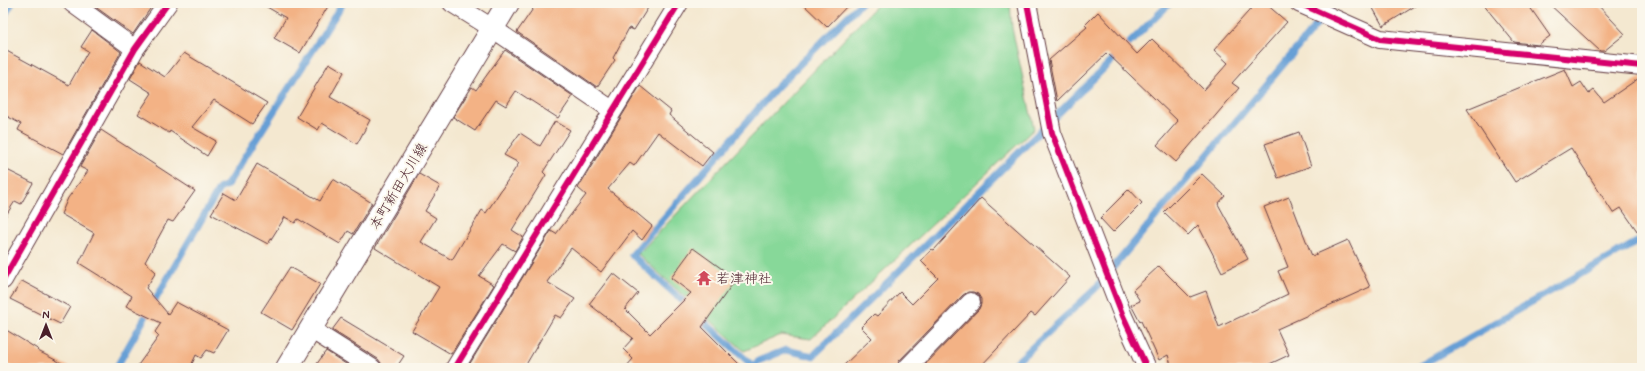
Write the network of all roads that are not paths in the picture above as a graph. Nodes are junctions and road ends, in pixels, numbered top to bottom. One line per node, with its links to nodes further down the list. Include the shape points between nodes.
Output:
1 (72, 3): 9 (street)
2 (168, 3): 9 (street)
3 (452, 3): 8 (street)
4 (508, 3): 8 (main road, 本町新田大川線)
5 (679, 3): 11 (street)
6 (1027, 3): 19 (street, via 1052,133 1123,316)
7 (1299, 3): 10 (street, via 1380,39)
8 (492, 28): 11 (street); 14 (main road, 本町新田大川線)
9 (135, 49): 12 (street)
10 (1642, 66)
11 (612, 110): 17 (street)
12 (3, 280)
13 (971, 302): 18 (street)
14 (312, 330): 15 (main road, 本町新田大川線); 16 (street)
15 (287, 368)
16 (372, 368)
17 (455, 368)
18 (907, 368)
19 (1147, 368)

